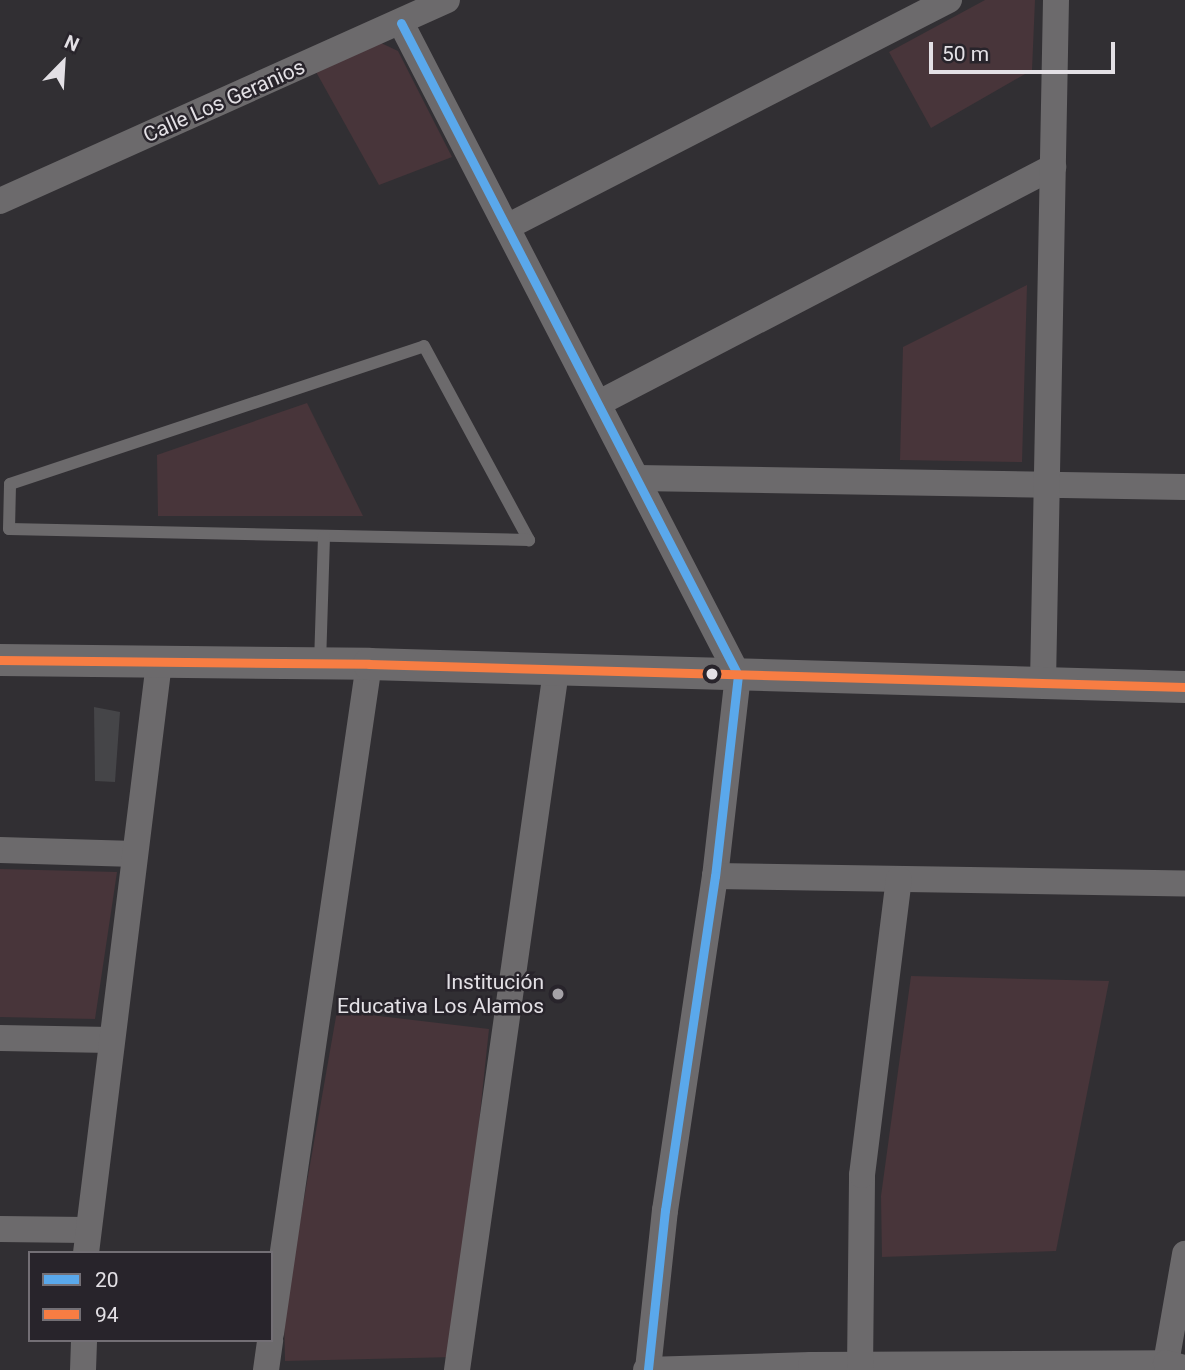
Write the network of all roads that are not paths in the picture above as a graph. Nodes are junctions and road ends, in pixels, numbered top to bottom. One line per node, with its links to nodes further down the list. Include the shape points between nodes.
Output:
1 (447, 0): 4 (street, Calle Los Geranios)
2 (949, 0): 7 (street)
3 (1056, 0): 5 (street)
4 (401, 23): 6 (street, Calle Los Geranios); 7 (street)
5 (1053, 167): 8 (street); 10 (street)
6 (0, 201)
7 (507, 227): 8 (street)
8 (598, 403): 9 (street)
9 (637, 478): 10 (street); 18 (street)
10 (1048, 484): 11 (street); 19 (street)
11 (1185, 487)
12 (324, 536): 12 (lane, via 9,530 10,484 424,346 529,540); 15 (lane)
13 (0, 660): 14 (street)
14 (159, 663): 15 (street); 22 (street)
15 (320, 664): 16 (street)
16 (369, 664): 17 (street); 31 (street)
17 (556, 671): 18 (street); 38 (street)
18 (738, 675): 19 (street); 23 (street)
19 (1043, 683): 20 (street)
20 (1185, 687)
21 (0, 849): 22 (street)
22 (135, 854): 27 (street)
23 (715, 876): 24 (street); 39 (street, via 665,1210)
24 (899, 879): 25 (street); 35 (street, via 862,1175)
25 (1185, 883)
26 (0, 1038): 27 (street)
27 (111, 1040): 29 (street)
28 (0, 1229): 29 (street)
29 (86, 1241)
30 (1185, 1254): 34 (street)
31 (273, 1320)
32 (84, 1342): 36 (street)
33 (270, 1342): 37 (street)
34 (1176, 1366): 35 (street)
35 (860, 1367): 39 (street)
36 (83, 1370)
37 (266, 1370)
38 (457, 1370)
39 (647, 1370)

